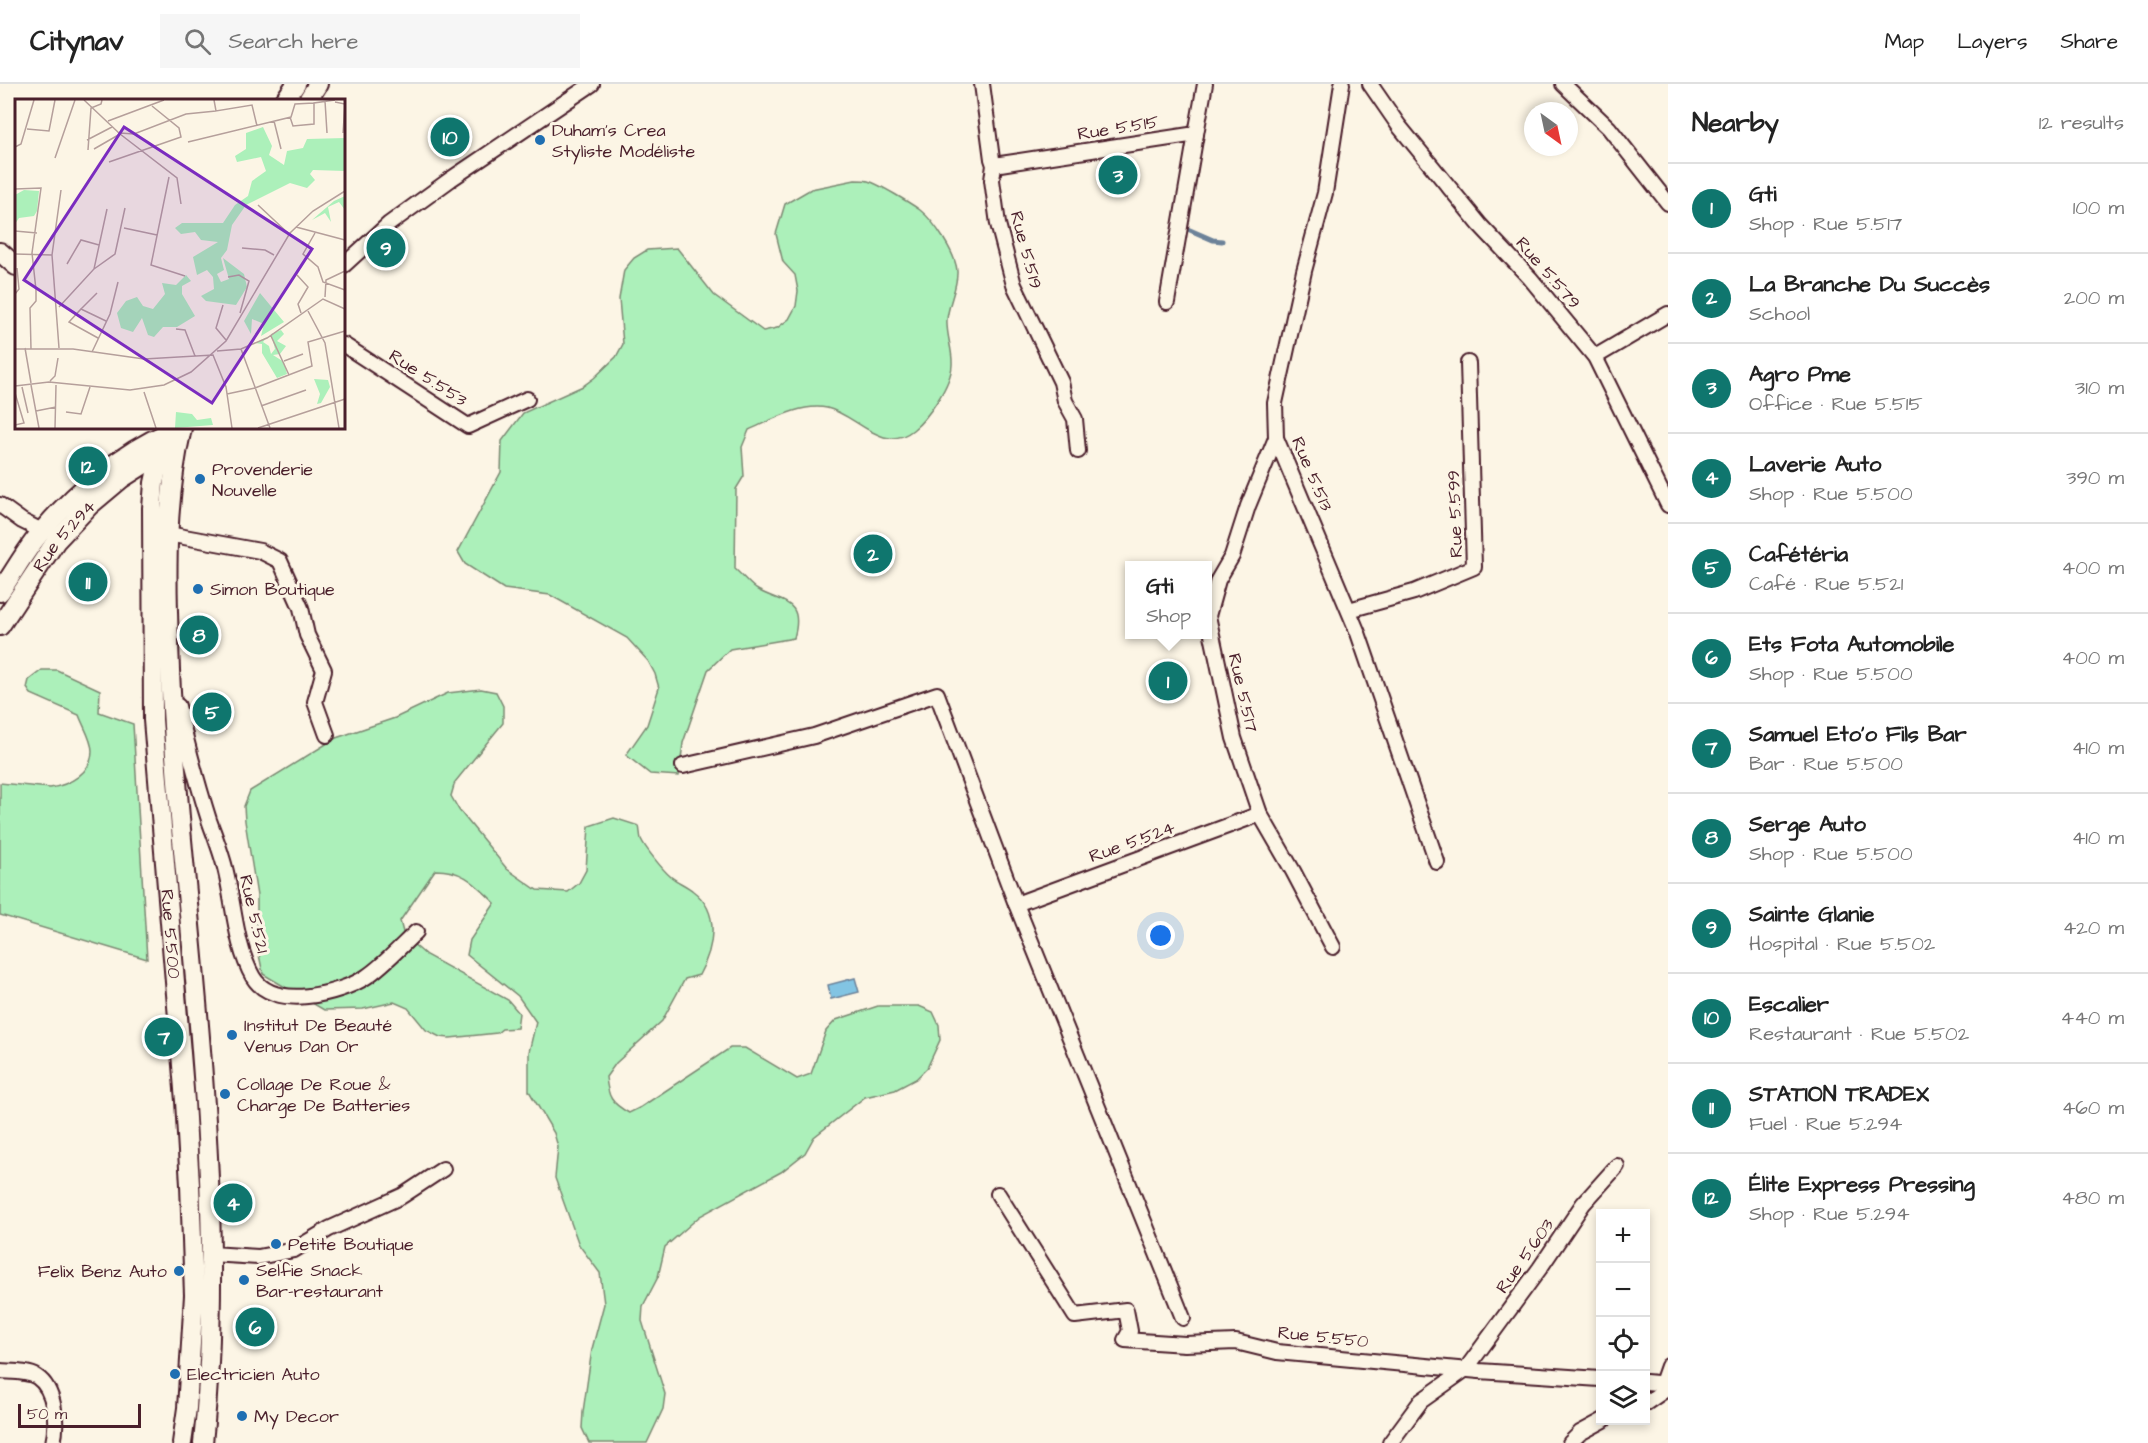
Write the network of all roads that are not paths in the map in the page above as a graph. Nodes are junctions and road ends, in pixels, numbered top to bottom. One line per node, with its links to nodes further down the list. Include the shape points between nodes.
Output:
1 (296, 84): 9 (main road)
2 (318, 84): 10 (main road)
3 (592, 84): 15 (street, via 389,224)
4 (982, 84): 12 (street, Rue 5.519)
5 (1205, 84): 11 (street)
6 (1342, 84): 24 (street, Rue 5.513, via 1325,193 1275,403)
7 (1370, 84): 20 (street, Rue 5.579, via 1480,225)
8 (1563, 84): 13 (street, via 1609,128)
9 (286, 99)
10 (309, 99)
11 (1196, 134): 12 (street, Rue 5.515); 17 (street)
12 (994, 165): 25 (street, Rue 5.519, via 992,180 998,224 1014,285 1061,382 1075,419)
13 (1668, 203)
14 (0, 252): 16 (main road)
15 (345, 264)
16 (15, 265)
17 (1167, 302)
18 (1668, 314): 20 (street)
19 (345, 346): 22 (street, Rue 5.553, via 468,426)
20 (1595, 357): 28 (street, Rue 5.579)
21 (1468, 363): 33 (street, Rue 5.599, via 1474,567 1414,592)
22 (527, 399)
23 (174, 433): 26 (main road, Rue 5.500); 29 (main road, Rue 5.294, via 113,464); 30 (main road, Rue 5.500)
24 (1276, 438): 32 (street, Rue 5.517); 33 (street, Rue 5.513)
25 (1078, 451)
26 (160, 453): 34 (main road, Rue 5.294, via 90,505 56,541); 58 (main road, Rue 5.500, via 152,508 153,720 185,1101 194,1295)
27 (0, 505): 29 (street)
28 (1668, 505)
29 (42, 531): 31 (main road, Rue 5.294)
30 (168, 534): 36 (main road, Rue 5.500); 37 (street, via 260,551 280,561 324,670 315,702)
31 (0, 592)
32 (1212, 602)
33 (1349, 610): 40 (street, Rue 5.513)
34 (0, 626)
35 (1212, 635): 39 (street, Rue 5.517, via 1234,738)
36 (170, 675): 42 (street, Rue 5.521, via 226,870 247,964 255,980 282,996 331,993 368,976); 47 (main road, Rue 5.500, via 172,739 206,1114)
37 (327, 735)
38 (684, 766): 41 (street, via 814,736 936,694)
39 (1260, 814): 41 (street, Rue 5.524); 43 (street, Rue 5.517)
40 (1437, 862)
41 (1016, 904): 48 (street)
42 (416, 932)
43 (1333, 947)
44 (1617, 1166): 50 (street, Rue 5.603, via 1583,1204)
45 (443, 1169): 47 (street, via 402,1196 329,1229 294,1250 258,1257)
46 (998, 1194): 50 (street, Rue 5.550, via 1075,1316 1125,1310 1130,1331 1125,1340 1236,1342 1277,1352)
47 (211, 1254): 59 (main road, Rue 5.500, via 211,1325)
48 (1182, 1318)
49 (1668, 1366): 54 (street)
50 (1466, 1370): 52 (street, Rue 5.550); 60 (street, Rue 5.603, via 1421,1401)
51 (0, 1371): 57 (street, via 35,1376 47,1386 54,1410)
52 (1596, 1379)
53 (1650, 1383): 54 (street)
54 (1666, 1385): 55 (street)
55 (1650, 1399)
56 (1596, 1424): 61 (street)
57 (53, 1443)
58 (182, 1443)
59 (203, 1443)
60 (1390, 1443)
61 (1570, 1443)

